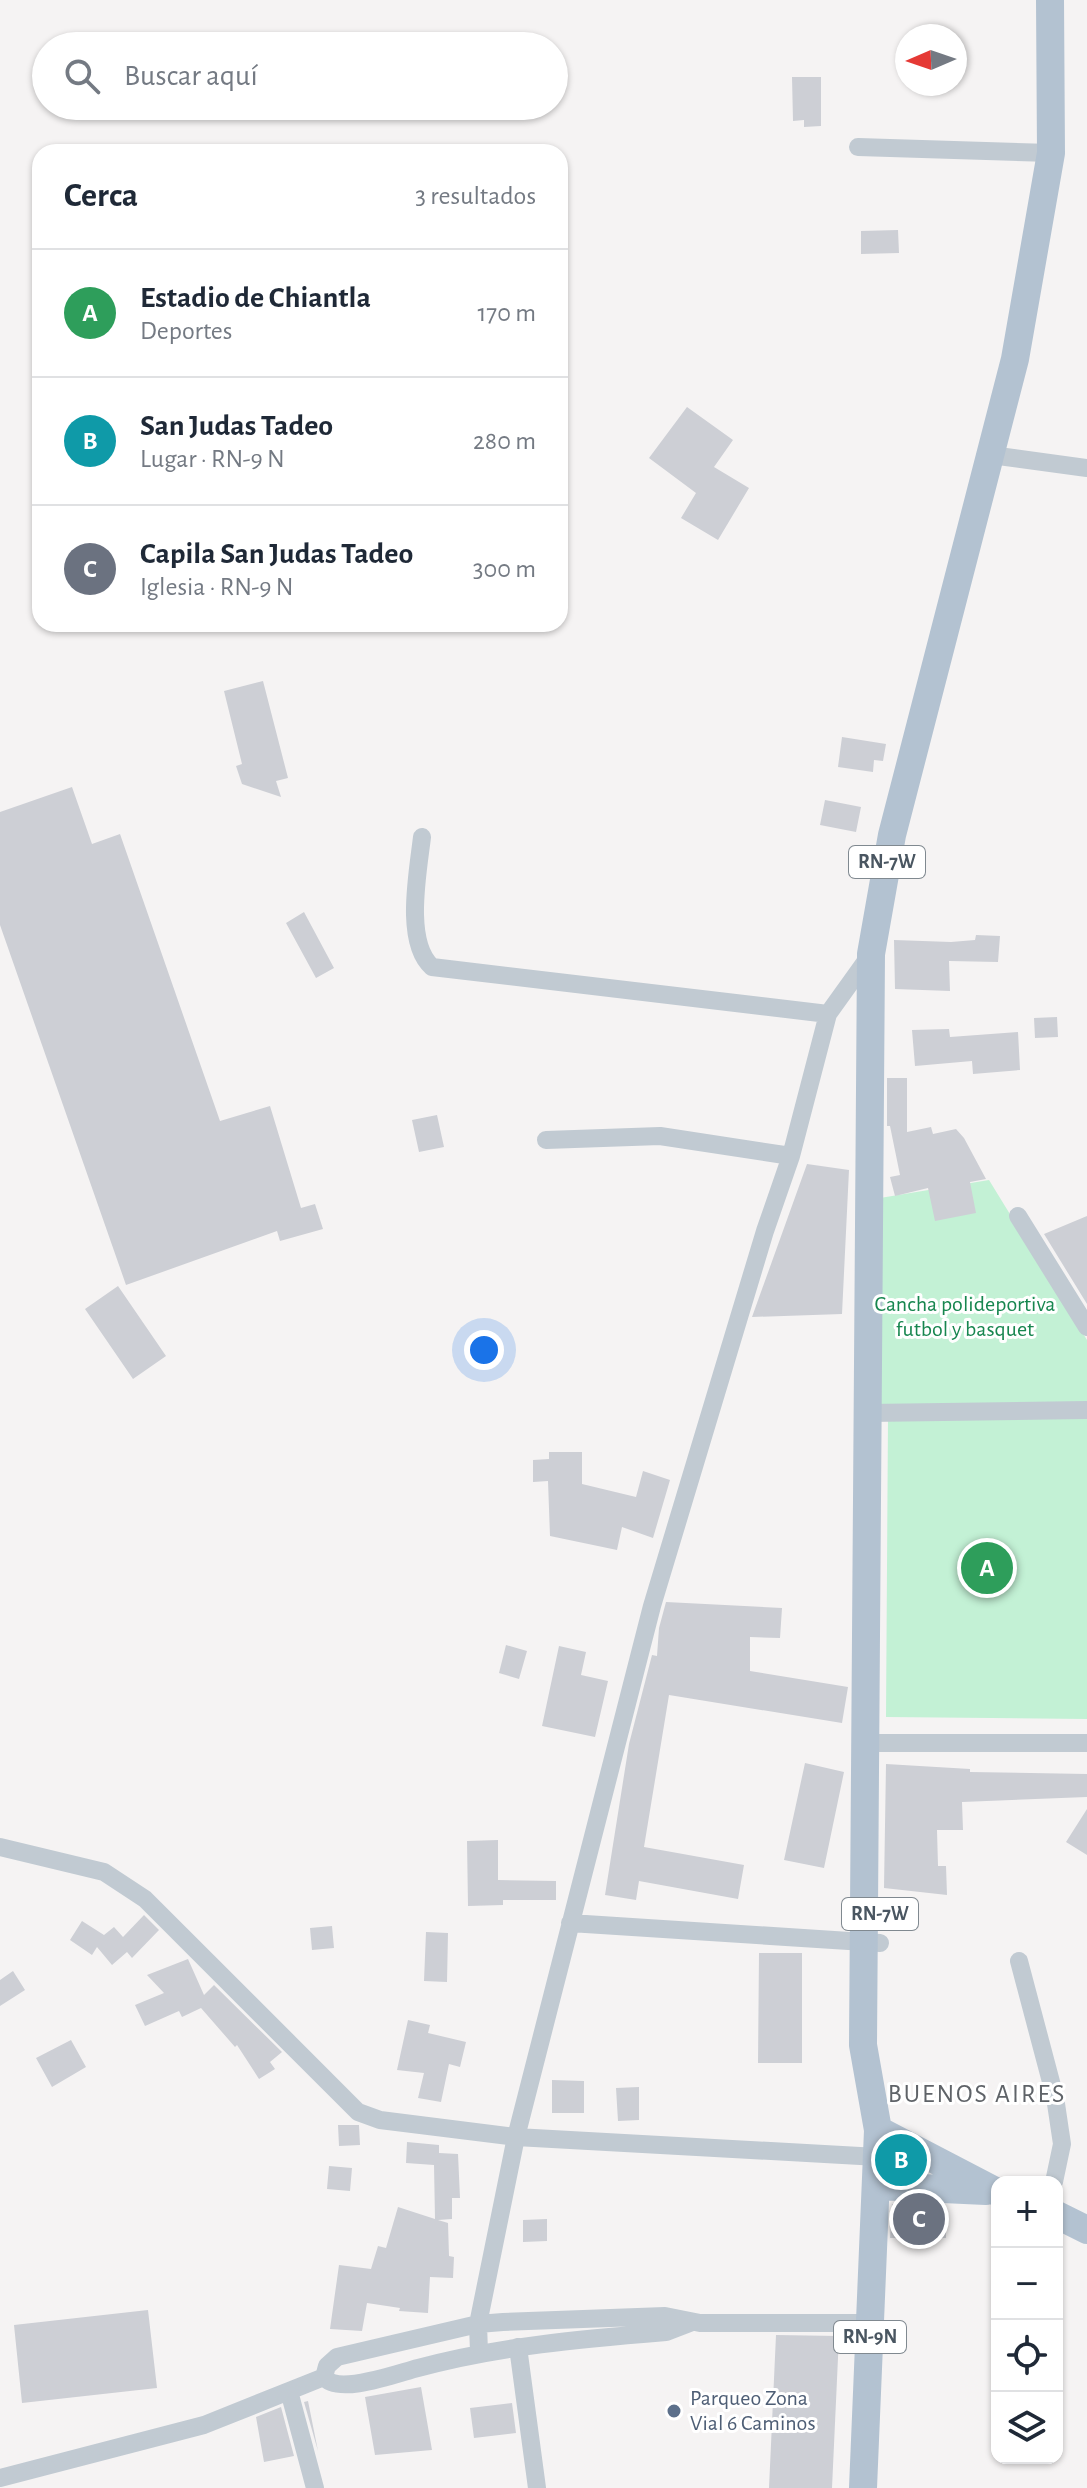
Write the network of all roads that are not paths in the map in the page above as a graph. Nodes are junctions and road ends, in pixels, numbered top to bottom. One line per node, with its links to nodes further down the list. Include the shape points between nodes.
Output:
1 (1050, 0): 3 (main road, RN-7W)
2 (858, 147): 3 (street)
3 (1051, 153): 4 (main road, RN-7W, via 1015,359)
4 (991, 455): 5 (street); 7 (main road, RN-7W, via 892,835)
5 (1087, 468)
6 (422, 837): 8 (street, via 417,942 432,967)
7 (871, 954): 8 (street); 14 (main road, RN-7W)
8 (828, 1014): 10 (street)
9 (546, 1140): 10 (street, via 660,1136)
10 (791, 1156): 18 (street, via 652,1606)
11 (1018, 1216): 12 (street)
12 (1087, 1327)
13 (1087, 1410): 14 (street)
14 (868, 1413): 15 (main road, RN-7W)
15 (867, 1743): 16 (street); 19 (main road, RN-7W, via 877,1766)
16 (1087, 1743)
17 (0, 1847): 21 (street, via 104,1872 145,1899 358,2112 380,2120)
18 (570, 1923): 19 (street); 21 (street)
19 (871, 1942): 22 (main road, RN-7W, via 879,2047 872,2086)
20 (1019, 1961): 23 (street, via 1055,2097 1062,2144)
21 (516, 2137): 22 (street); 31 (street)
22 (878, 2144): 24 (main road, RN-9N); 25 (main road)
23 (1055, 2176)
24 (878, 2186): 26 (main road); 30 (main road, RN-9N)
25 (991, 2190)
26 (991, 2192)
27 (1063, 2218): 28 (main road)
28 (1087, 2230)
29 (692, 2322): 30 (street); 31 (street, via 665,2316); 32 (street, via 666,2332)
30 (871, 2323): 39 (main road, RN-9N)
31 (478, 2324): 33 (street); 34 (street, via 337,2357)
32 (518, 2347): 33 (street); 38 (street)
33 (479, 2352): 34 (street, via 366,2382 335,2385)
34 (324, 2377): 35 (street)
35 (289, 2391): 36 (street, via 204,2425); 37 (street)
36 (0, 2478)
37 (315, 2488)
38 (537, 2488)
39 (863, 2488)

